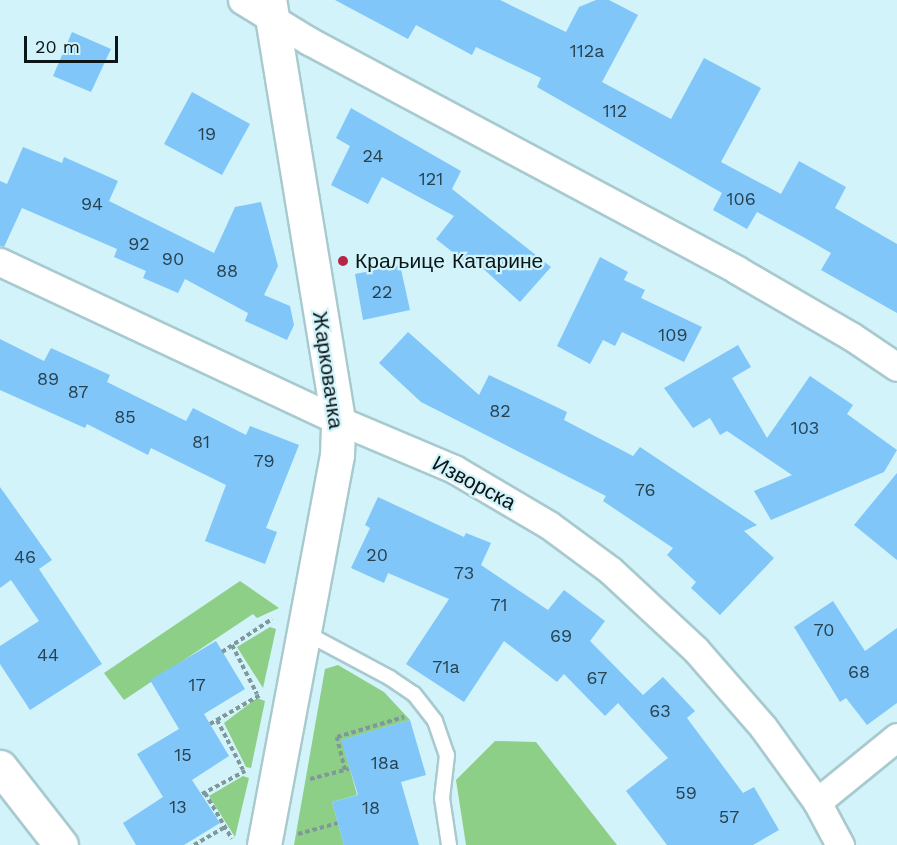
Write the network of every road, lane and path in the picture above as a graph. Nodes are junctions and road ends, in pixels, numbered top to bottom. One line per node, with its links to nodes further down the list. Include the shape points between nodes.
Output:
1 (242, 0): 2 (street)
2 (271, 9): 4 (street, via 737,270); 5 (street, Жарковачка)
3 (0, 262): 5 (street, Изворска)
4 (897, 367)
5 (338, 420): 6 (street, Жарковачка, via 337,455); 19 (street, Изворска, via 454,469 501,495 610,570 660,614 731,689)
6 (290, 625): 7 (path); 22 (street, Жарковачка); 26 (lane, via 390,678 414,694 435,721 447,755 442,798)
7 (232, 645): 8 (path); 9 (path)
8 (222, 651)
9 (256, 694): 10 (path); 12 (path)
10 (270, 699)
11 (402, 718): 18 (path, via 337,737 347,769)
12 (217, 720): 13 (path); 16 (path)
13 (210, 724)
14 (897, 737): 19 (street)
15 (0, 767): 23 (street)
16 (243, 770): 17 (path); 21 (path, via 203,794)
17 (254, 775)
18 (307, 780)
19 (818, 802): 27 (street, Изворска)
20 (338, 823): 22 (path)
21 (225, 827): 24 (path); 25 (path)
22 (276, 841)
23 (61, 845)
24 (194, 845)
25 (236, 845)
26 (449, 845)
27 (840, 845)

